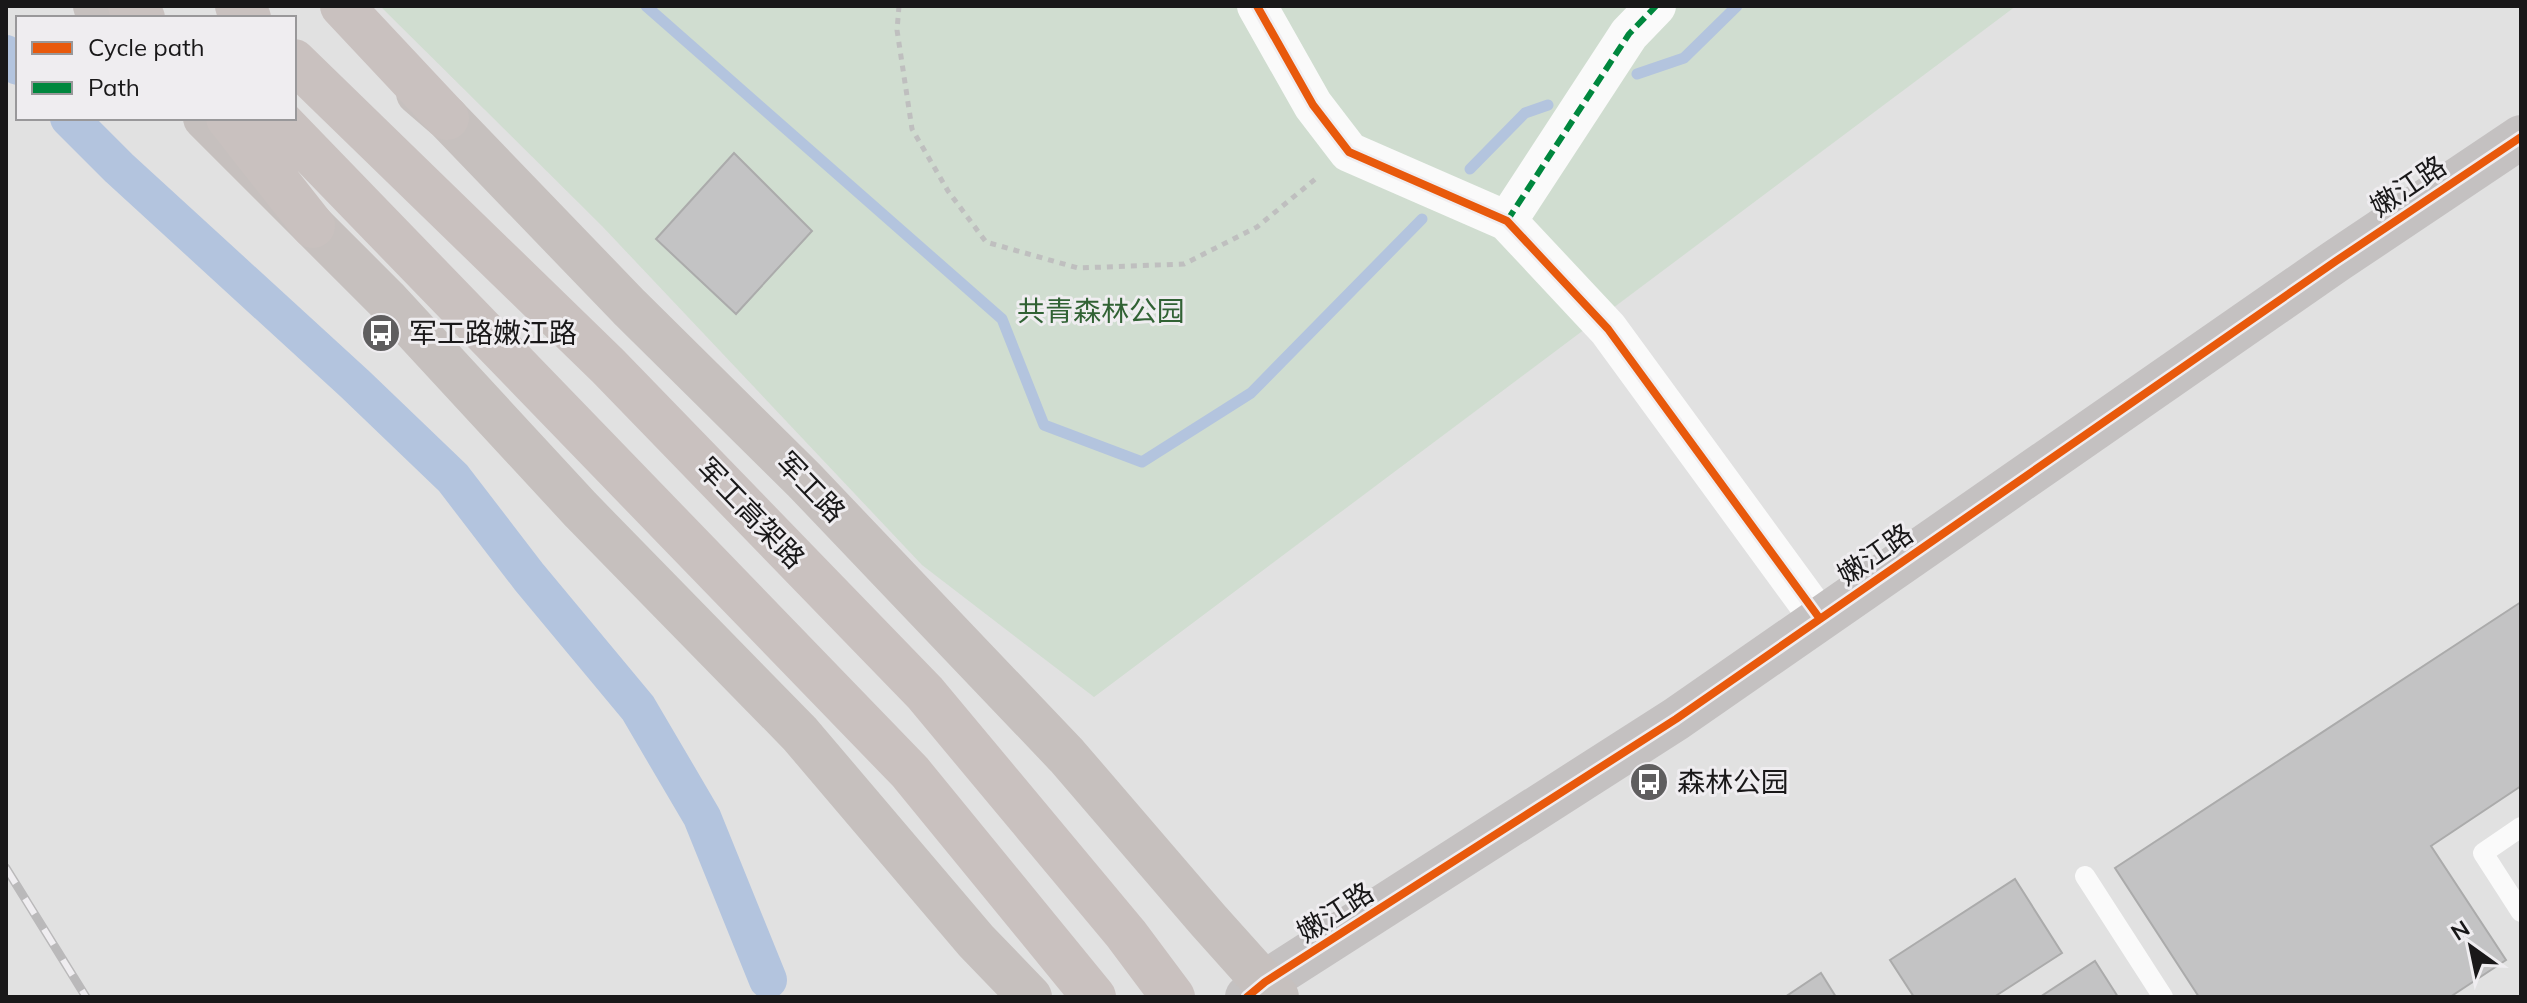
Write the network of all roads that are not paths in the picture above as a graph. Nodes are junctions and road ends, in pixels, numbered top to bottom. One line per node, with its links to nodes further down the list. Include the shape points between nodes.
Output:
1 (315, 6): 6 (main road, 军工路)
2 (342, 6): 6 (highway)
3 (1257, 6): 11 (street, via 1313,105 1349,152)
4 (1656, 6): 11 (street, via 1629,34)
5 (296, 63): 20 (highway, 军工高架路, via 608,366 925,693)
6 (447, 118): 17 (main road, 军工路, via 1056,744)
7 (207, 120): 12 (main road)
8 (230, 120): 12 (highway)
9 (279, 120): 19 (highway, via 910,772)
10 (2521, 137): 13 (street, 嫩江路)
11 (1507, 221): 13 (street, via 1608,329)
12 (313, 226): 18 (main road, via 800,734)
13 (1820, 619): 17 (street, 嫩江路)
14 (2521, 827): 16 (lane, via 2483,853)
15 (2085, 876): 21 (lane)
16 (2521, 912)
17 (1263, 992)
18 (1030, 997)
19 (1094, 997)
20 (1173, 997)
21 (2163, 997)

